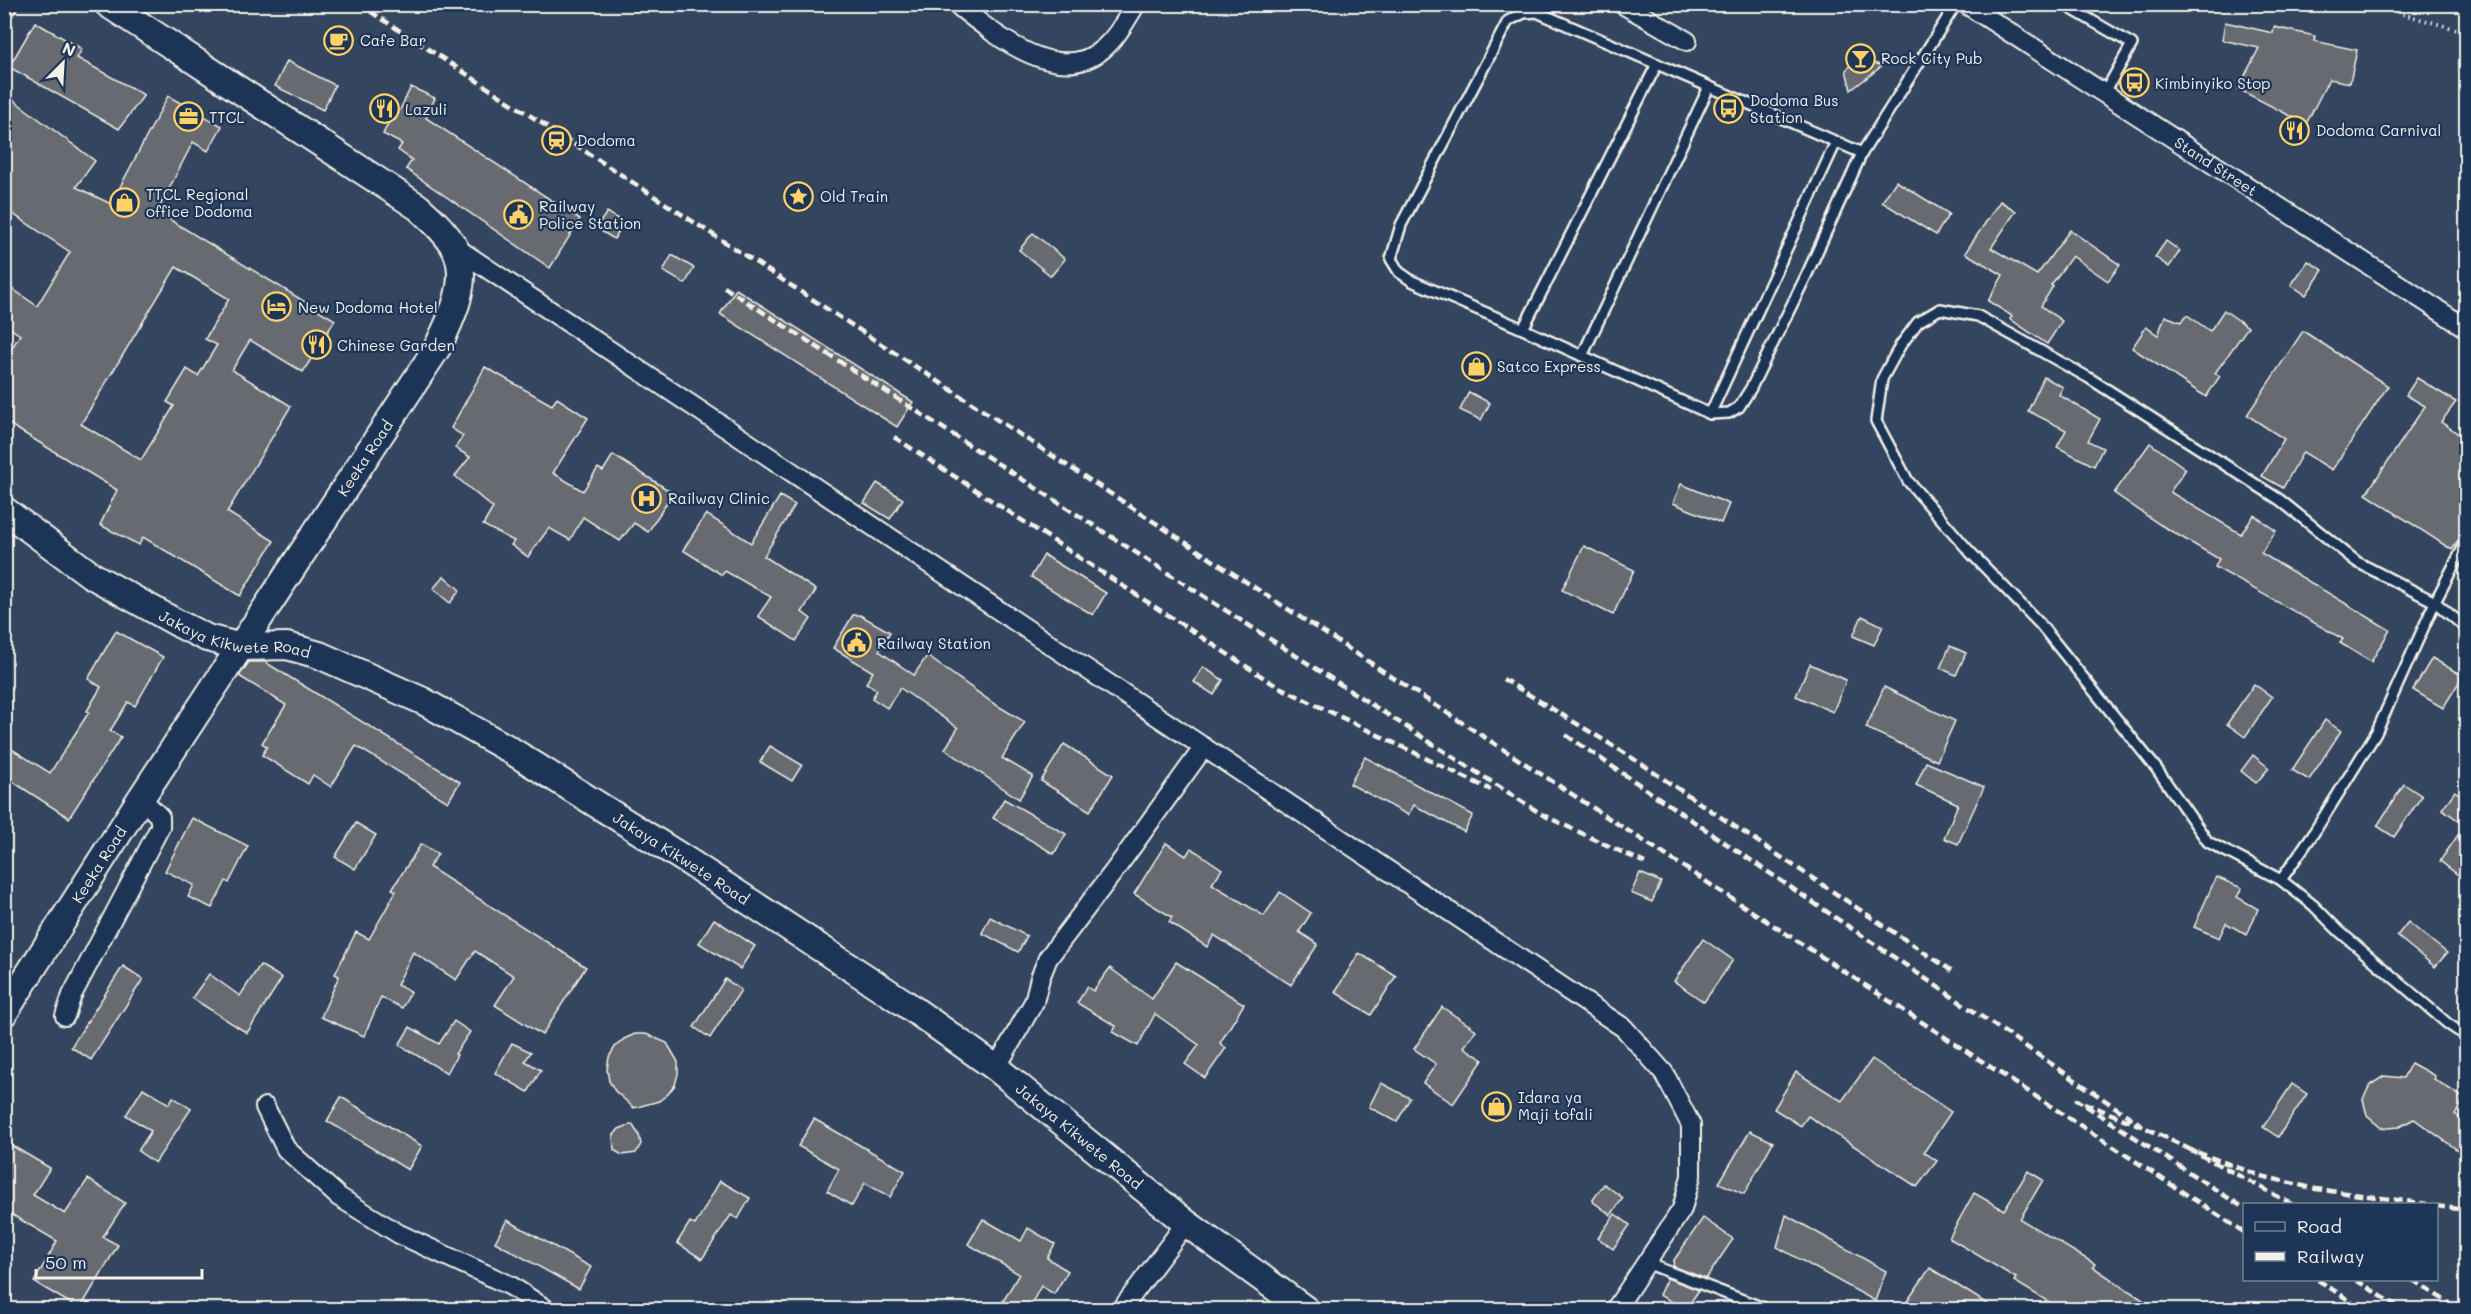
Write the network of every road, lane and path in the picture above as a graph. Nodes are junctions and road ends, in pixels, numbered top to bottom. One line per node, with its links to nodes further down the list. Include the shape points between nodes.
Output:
1 (8, 4): 10 (street)
2 (108, 4): 18 (main road, Keeka Road, via 418,207)
3 (956, 4): 4 (street, via 1021,50 1055,62 1074,63 1103,49)
4 (1136, 4)
5 (1622, 4): 12 (street)
6 (1956, 4): 17 (lane)
7 (1965, 4): 15 (street, Stand Street)
8 (2063, 4): 15 (lane, via 2132,44)
9 (2368, 4): 11 (path)
10 (4, 10)
11 (2466, 32)
12 (1687, 40)
13 (1657, 64): 14 (lane); 20 (lane); 20 (lane, via 1537,12 1508,21 1401,225 1391,259 1399,272)
14 (1709, 87): 16 (lane); 21 (lane)
15 (2104, 94): 19 (street, Stand Street)
16 (1836, 142): 17 (lane); 22 (lane)
17 (1862, 153): 22 (lane, via 1751,388 1739,407 1729,413)
18 (455, 247): 27 (main road, Keeka Road, via 459,288 437,348); 28 (street)
19 (2466, 328)
20 (1523, 329): 21 (lane)
21 (1582, 356): 22 (lane)
22 (1710, 414)
23 (4, 510): 27 (main road, Jakaya Kikwete Road, via 91,575 207,638)
24 (2466, 542): 25 (lane)
25 (2435, 602): 26 (lane); 30 (lane, via 2376,733); 30 (lane, via 2357,562 2280,500 2089,378 1978,316 1940,309 1918,322 1900,346 1882,379 1876,421 1908,481 2040,624 2156,768 2208,842)
26 (2466, 628)
27 (242, 647): 29 (main road, Keeka Road); 34 (main road, Jakaya Kikwete Road, via 287,646 319,655 423,701 689,862)
28 (1204, 747): 34 (street, via 1048,958 1034,1002); 37 (street, via 1624,1028 1664,1073 1691,1125 1691,1176 1682,1209)
29 (141, 798): 31 (main road, Keeka Road); 32 (street, via 160,817 160,827)
30 (2281, 880): 33 (lane)
31 (4, 1013)
32 (64, 1017)
33 (2466, 1036)
34 (996, 1068): 36 (main road, Jakaya Kikwete Road)
35 (265, 1107): 38 (street, via 286,1149 339,1197 399,1234 511,1286)
36 (1186, 1223): 39 (street); 40 (main road, Jakaya Kikwete Road)
37 (1646, 1263): 41 (street); 42 (lane)
38 (548, 1310)
39 (1121, 1310)
40 (1306, 1310)
41 (1615, 1310)
42 (1769, 1310)

